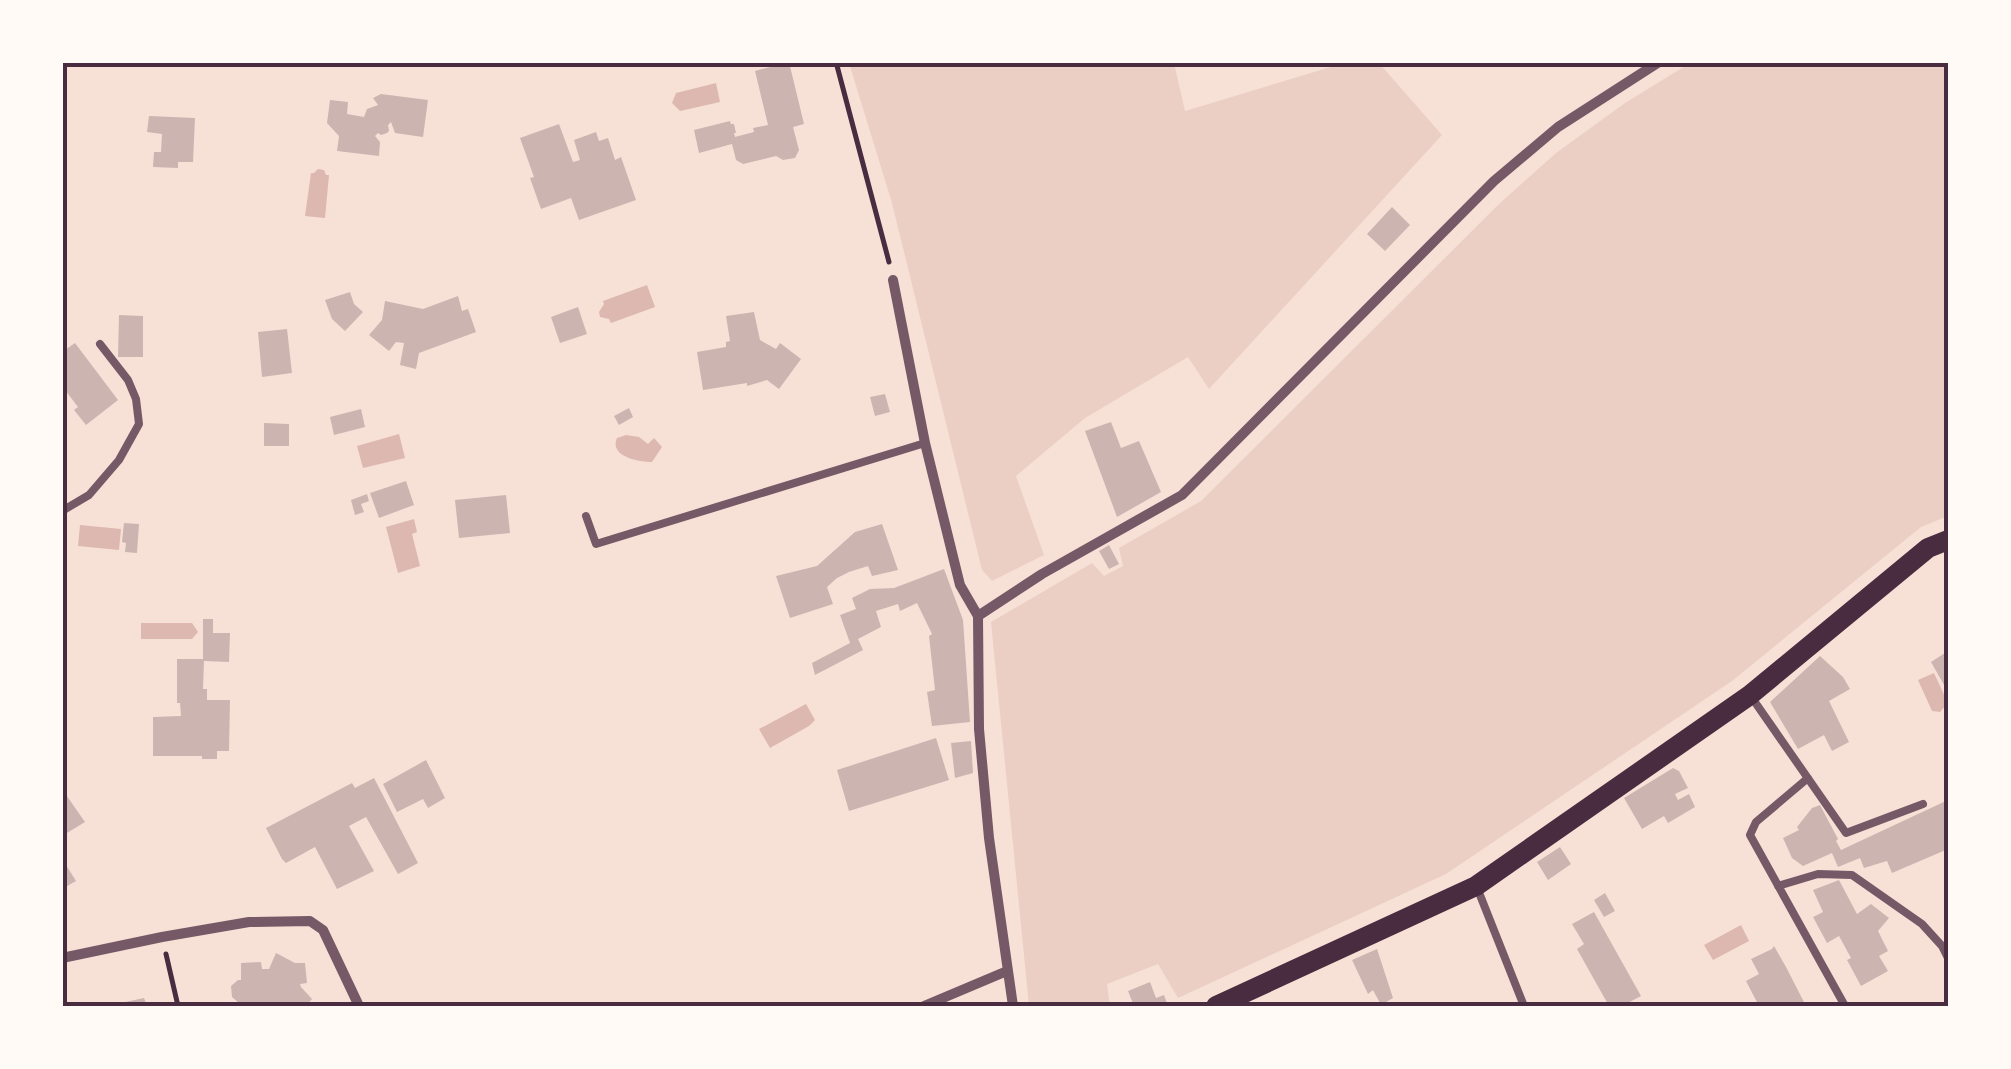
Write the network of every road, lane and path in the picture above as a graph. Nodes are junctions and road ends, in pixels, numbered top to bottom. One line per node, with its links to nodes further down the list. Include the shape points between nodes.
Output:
1 (836, 62): 3 (path)
2 (1659, 62): 9 (street, via 1558,127 1494,181 1182,495)
3 (893, 280): 5 (street)
4 (100, 344): 6 (lane, via 128,380 139,424 109,472)
5 (926, 443): 7 (lane, via 596,544); 9 (street, via 960,585)
6 (62, 510)
7 (586, 516)
8 (1948, 540): 10 (main road, via 1928,548)
9 (978, 616): 18 (street, via 979,728)
10 (1750, 695): 11 (lane); 13 (main road)
11 (1808, 778): 12 (lane, via 1846,833); 14 (lane, via 1756,822 1750,835)
12 (1923, 804)
13 (1476, 886): 23 (main road); 24 (lane)
14 (1778, 886): 17 (lane, via 1818,874 1852,875 1922,924); 25 (lane)
15 (162, 937): 16 (street); 19 (path); 20 (street, via 249,922 310,921 322,930)
16 (62, 958)
17 (1948, 958)
18 (1007, 971): 21 (street); 22 (street)
19 (178, 1006)
20 (360, 1006)
21 (924, 1006)
22 (1013, 1006)
23 (1216, 1006)
24 (1524, 1006)
25 (1845, 1006)

